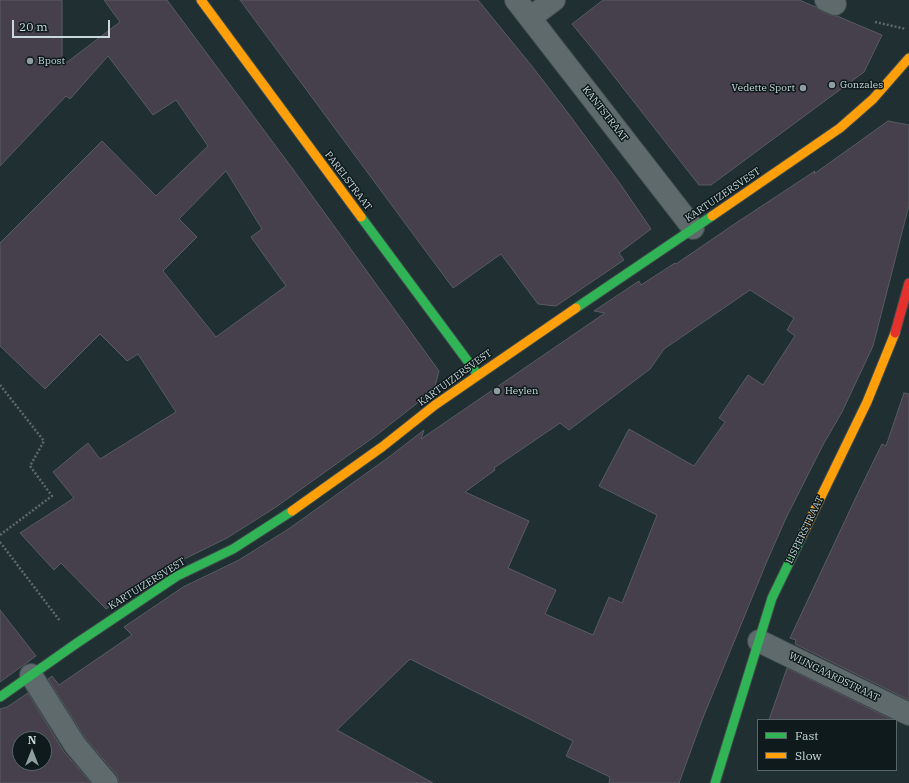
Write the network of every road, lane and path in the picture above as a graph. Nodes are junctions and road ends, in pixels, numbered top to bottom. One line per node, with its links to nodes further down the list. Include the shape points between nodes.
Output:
1 (201, 0): 10 (street, PARELSTRAAT)
2 (516, 0): 4 (street, KANTSTRAAT)
3 (554, 0): 4 (street)
4 (530, 18): 8 (street, KANTSTRAAT)
5 (875, 22): 6 (path)
6 (909, 30)
7 (907, 64): 8 (street, KARTUIZERSVEST, via 840,128)
8 (693, 228): 10 (street, KARTUIZERSVEST)
9 (909, 283): 14 (street, LISPERSTRAAT, via 893,339 867,402 772,598)
10 (478, 375): 15 (street, KARTUIZERSVEST, via 283,517 233,549 177,576)
11 (0, 385): 12 (path, via 44,441 30,466 52,496)
12 (0, 535)
13 (0, 542): 15 (path)
14 (759, 641): 18 (street, WIJNGAARDSTRAAT); 20 (street, LISPERSTRAAT)
15 (77, 643): 16 (street, KARTUIZERSVEST)
16 (31, 675): 17 (street, KARTUIZERSVEST); 19 (street, via 75,744)
17 (0, 697)
18 (909, 714)
19 (107, 783)
20 (715, 783)

